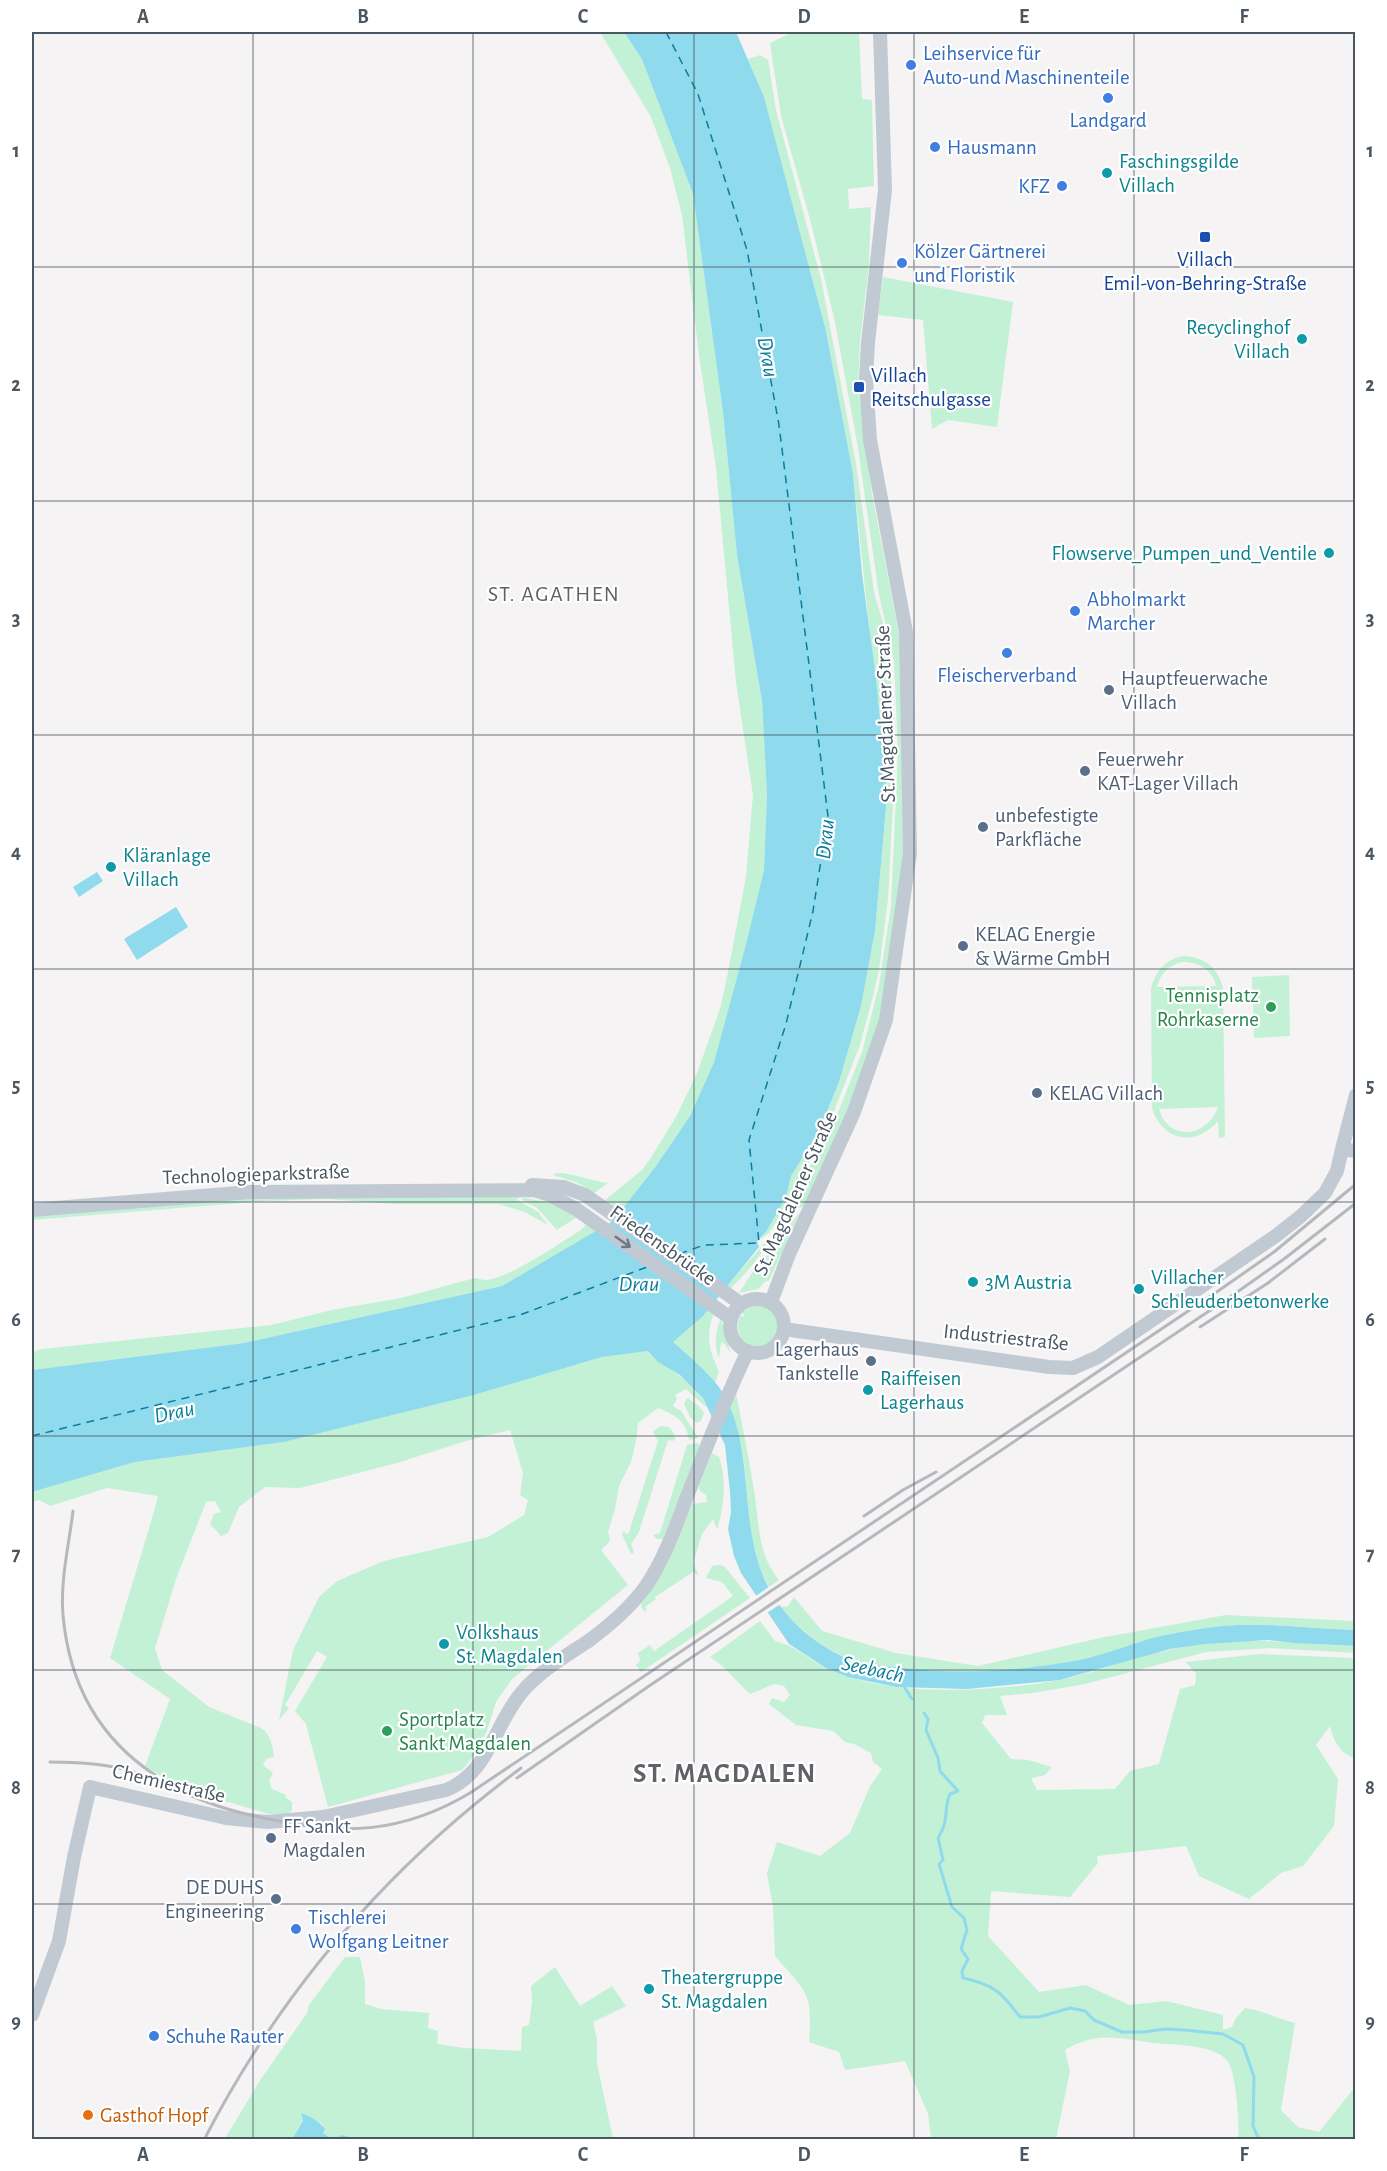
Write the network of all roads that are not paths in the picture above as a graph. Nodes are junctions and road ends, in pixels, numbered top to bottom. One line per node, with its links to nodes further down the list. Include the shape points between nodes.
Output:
1 (880, 32): 9 (street, St.Magdalener Straße, via 885,190 866,379 870,440 906,632 910,853 886,1020 854,1112)
2 (1356, 1095): 3 (street, Industriestraße)
3 (1349, 1150): 11 (street, Industriestraße, via 1325,1193 1277,1235 1098,1357 1073,1368)
4 (484, 1190): 5 (street, Technologieparkstraße, via 545,1185 571,1188); 6 (street, Technologieparkstraße, via 540,1192); 7 (street, Technologieparkstraße, via 250,1192)
5 (585, 1195): 8 (street, Friedensbrücke)
6 (576, 1209): 10 (street, Friedensbrücke, one-way to 10)
7 (32, 1210)
8 (738, 1302): 9 (street, St.Magdalener Straße); 10 (street)
9 (771, 1302): 11 (street, St.Magdalener Straße, via 783,1318)
10 (728, 1317): 12 (street, via 734,1340)
11 (784, 1329): 12 (street, via 777,1344 767,1351)
12 (748, 1351): 13 (street, Chemiestraße, via 661,1560 646,1586 601,1631 549,1667 524,1690 503,1719 484,1758 457,1786 323,1817 268,1822 226,1818 90,1787 59,1941)
13 (32, 2015)

